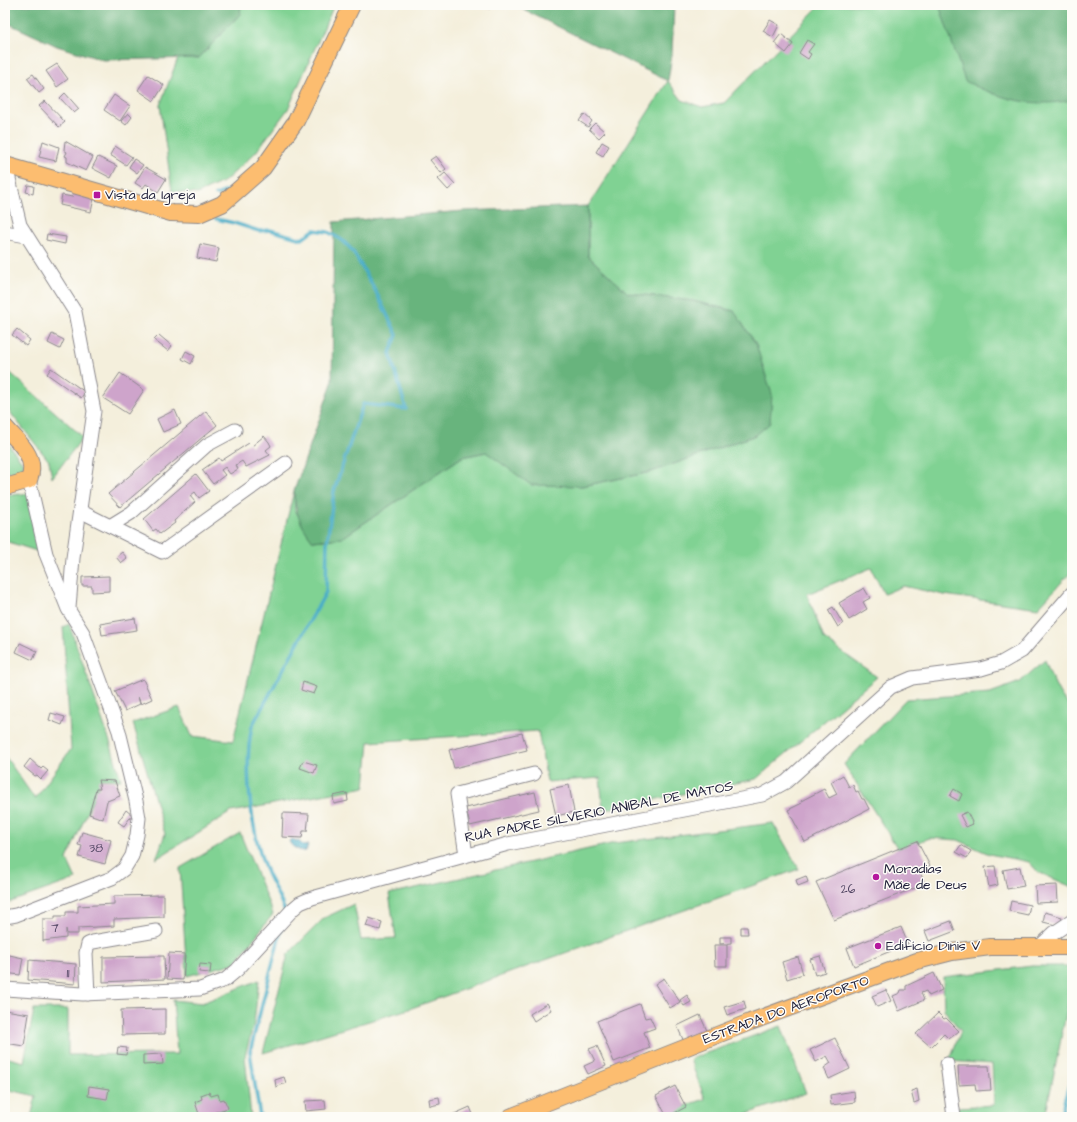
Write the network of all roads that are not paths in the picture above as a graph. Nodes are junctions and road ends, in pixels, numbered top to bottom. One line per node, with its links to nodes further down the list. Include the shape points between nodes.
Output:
1 (352, 5): 2 (main road, via 296,122 263,168 222,204 199,214 171,213)
2 (5, 166): 4 (street, via 20,225)
3 (5, 232): 4 (street)
4 (26, 236): 10 (street, via 75,312 94,411)
5 (5, 427): 8 (main road, via 30,457 33,466)
6 (235, 430): 11 (street, via 207,445 131,513)
7 (286, 463): 11 (street, via 162,552)
8 (29, 480): 9 (main road, via 16,485); 13 (street, via 46,554)
9 (5, 484)
10 (80, 511): 11 (street); 13 (street)
11 (110, 526)
12 (1072, 593): 15 (street, RUA PADRE SILVERIO ANIBAL DE MATOS, via 1022,651 1001,663 981,669 912,678 891,687 786,782 762,795 508,844)
13 (68, 609): 16 (street, via 83,633 119,731 139,818 137,835 132,856 124,869 112,878)
14 (534, 774): 15 (street, via 457,794)
15 (466, 855): 22 (street, RUA PADRE SILVERIO ANIBAL DE MATOS, via 312,898 300,904 237,970 225,980 213,985 200,988)
16 (5, 918)
17 (1072, 921): 20 (street)
18 (156, 931): 22 (street, via 88,944)
19 (1072, 947): 20 (main road, ESTRADA DO AEROPORTO)
20 (1038, 948): 24 (main road, ESTRADA DO AEROPORTO, via 990,947 952,952 917,961 750,1022)
21 (5, 989): 22 (street, RUA PADRE SILVERIO ANIBAL DE MATOS)
22 (88, 994)
23 (947, 1064): 25 (street)
24 (510, 1117)
25 (954, 1117)

